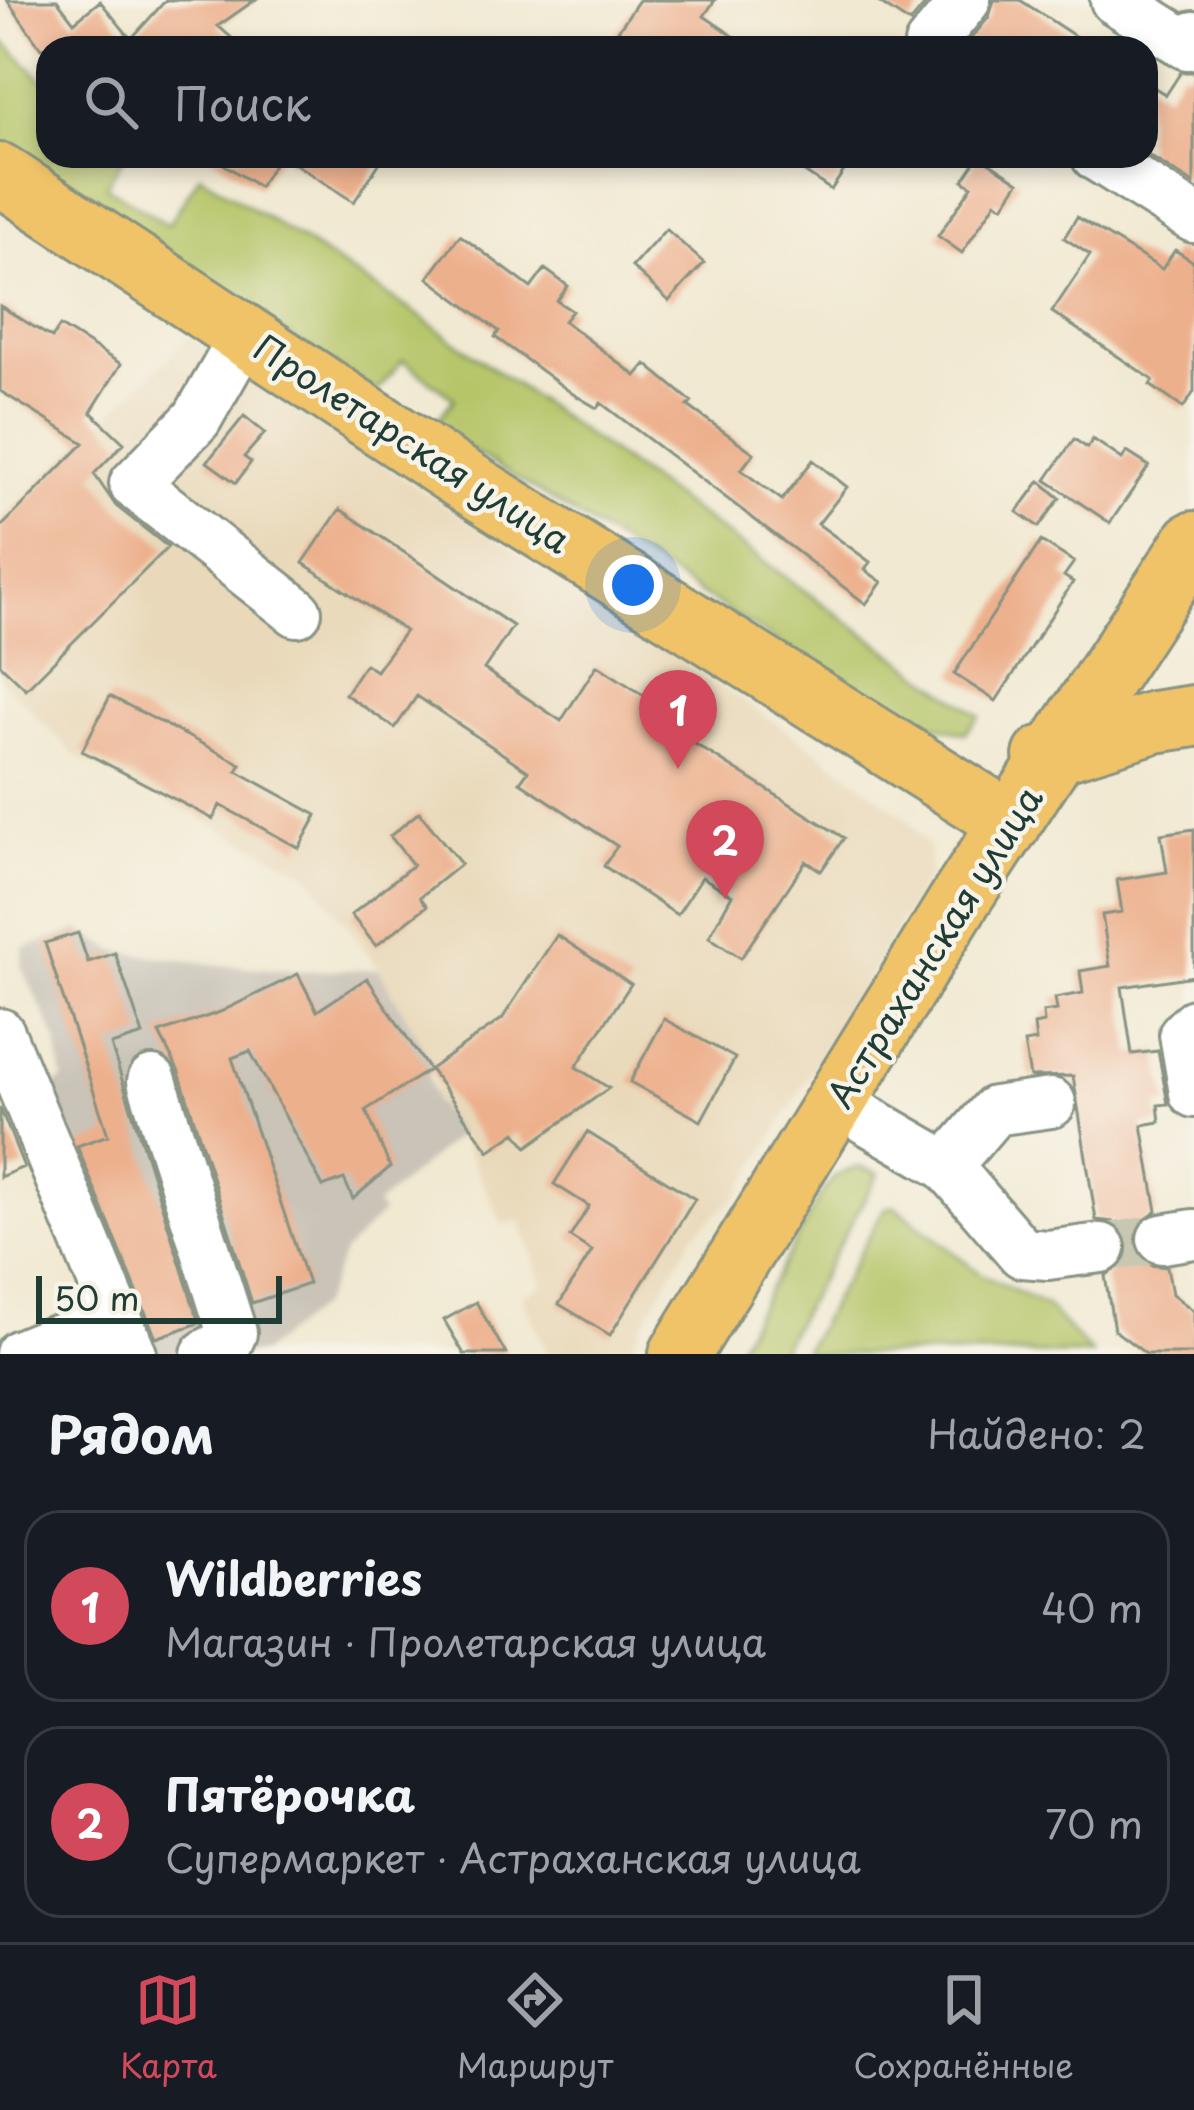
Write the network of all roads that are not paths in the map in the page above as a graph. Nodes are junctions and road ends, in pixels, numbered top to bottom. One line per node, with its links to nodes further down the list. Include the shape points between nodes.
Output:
1 (966, 0): 4 (street)
2 (1114, 0): 3 (street, via 1187,45)
3 (1194, 35)
4 (936, 36)
5 (1115, 168): 7 (street)
6 (0, 174): 8 (main road, Пролетарская улица)
7 (1194, 218)
8 (245, 335): 10 (street, via 197,418 134,484); 13 (main road, Пролетарская улица)
9 (1194, 542): 12 (main road, Астраханская улица)
10 (297, 612)
11 (1194, 716): 12 (main road)
12 (1058, 752): 13 (main road); 14 (main road, Астраханская улица)
13 (953, 789): 14 (main road, Пролетарская улица)
14 (1011, 823): 19 (main road, Астраханская улица)
15 (1194, 1024): 18 (street, via 1184,1034)
16 (0, 1033): 23 (street)
17 (152, 1081): 25 (street, via 232,1333)
18 (1194, 1093)
19 (838, 1103): 21 (street); 26 (main road, Астраханская улица)
20 (1051, 1103): 21 (street, via 994,1112)
21 (947, 1166): 22 (street, via 1022,1252)
22 (1101, 1248)
23 (131, 1351): 24 (street, via 75,1332)
24 (20, 1354)
25 (206, 1354)
26 (680, 1354)

